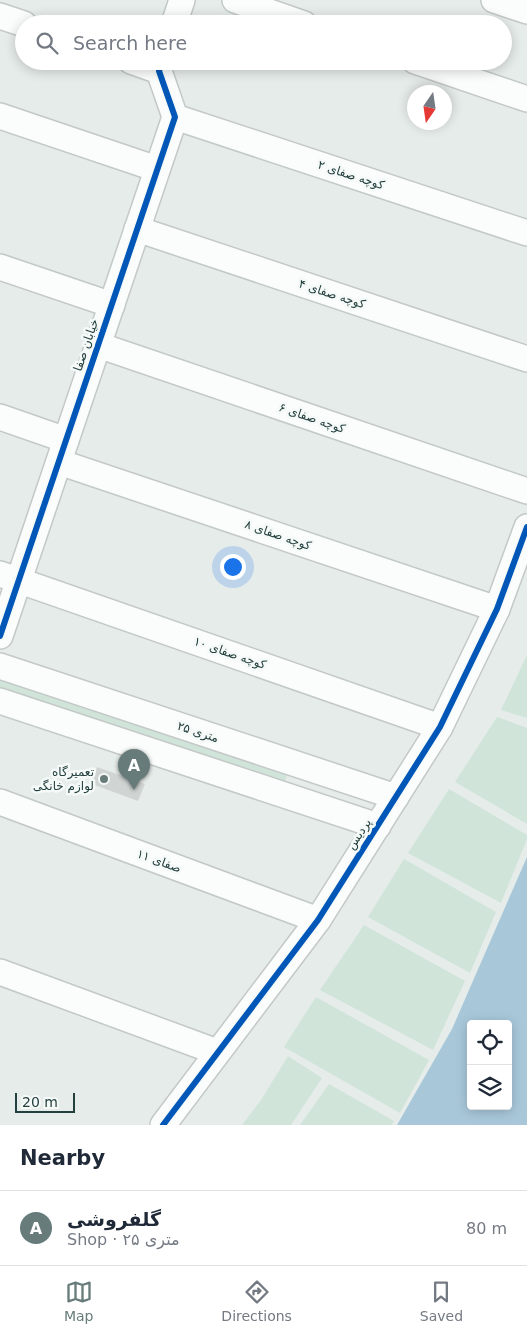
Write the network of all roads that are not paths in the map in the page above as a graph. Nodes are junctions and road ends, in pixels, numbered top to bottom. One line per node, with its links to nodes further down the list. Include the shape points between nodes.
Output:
1 (182, 0): 5 (street)
2 (235, 0): 6 (street)
3 (494, 0): 4 (street)
4 (527, 11)
5 (177, 15)
6 (278, 15)
7 (0, 16): 8 (street)
8 (15, 21)
9 (161, 70): 13 (street)
10 (442, 70): 11 (street)
11 (527, 99)
12 (0, 116): 14 (street)
13 (175, 117): 14 (street, خیابان صفا); 16 (street, کوچه صفای ۲)
14 (157, 169): 15 (street, خیابان صفا)
15 (137, 229): 18 (street, خیابان صفا); 20 (street, کوچه صفای ۴)
16 (527, 234)
17 (0, 267): 18 (street)
18 (112, 305): 19 (street, خیابان صفا)
19 (98, 346): 22 (street, خیابان صفا); 23 (street, کوچه صفای ۶)
20 (527, 359)
21 (0, 417): 22 (street, کوچه صفای ۸)
22 (62, 451): 25 (street, خیابان صفا); 26 (street, کوچه صفای ۸)
23 (527, 491)
24 (527, 527): 26 (street, پردیس)
25 (9, 577): 27 (street, خیابان صفا); 30 (street, کوچه صفای ۱۰)
26 (498, 609): 30 (street, پردیس)
27 (0, 636)
28 (0, 666): 31 (street, ۲۵ متری)
29 (0, 701): 33 (street)
30 (440, 726): 31 (street, پردیس)
31 (396, 797): 33 (street, پردیس)
32 (0, 802): 34 (street, صفای ۱۱)
33 (378, 826): 34 (street, پردیس)
34 (318, 920): 36 (street, پردیس)
35 (0, 972): 36 (street)
36 (217, 1052): 37 (street, پردیس)
37 (163, 1125)

